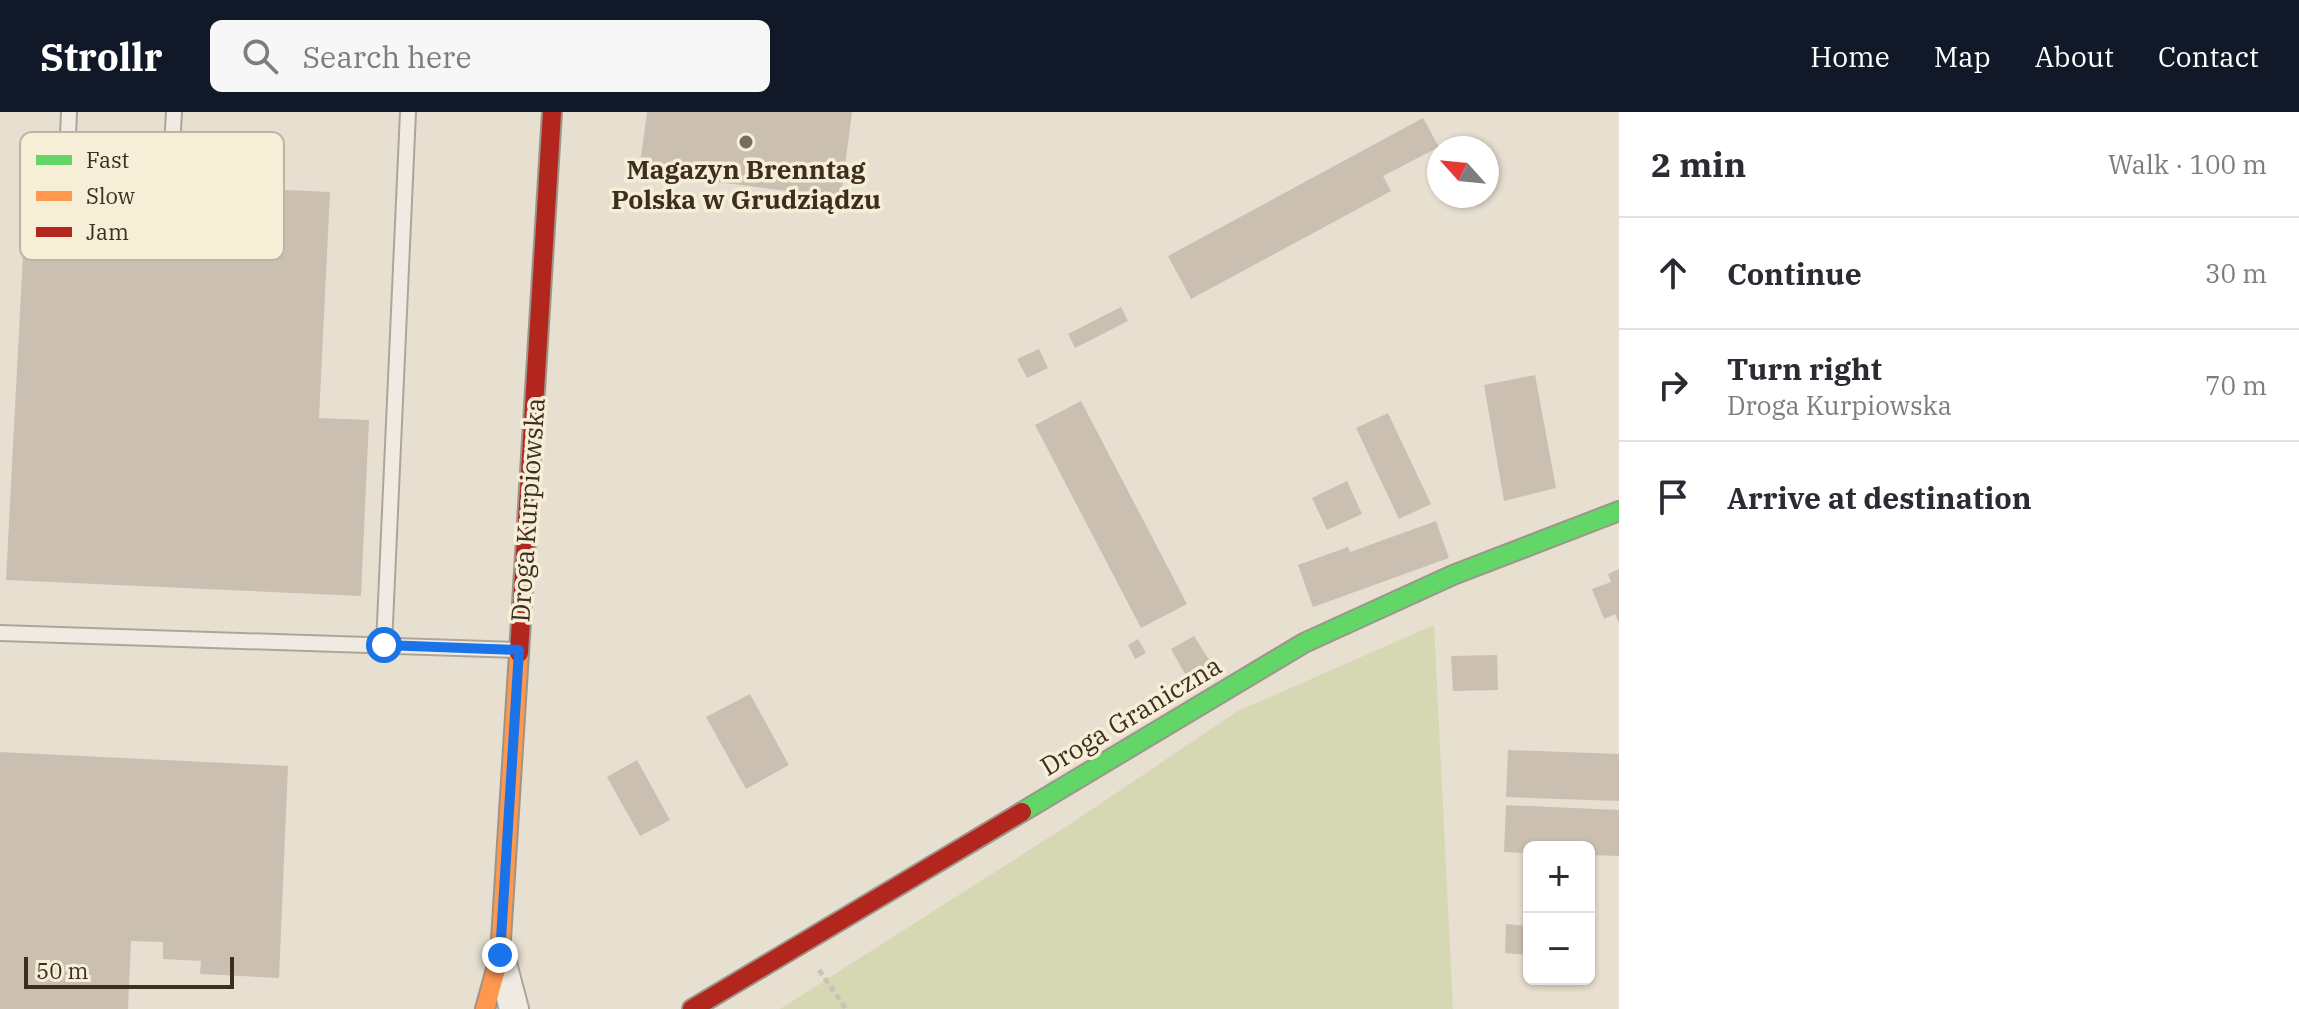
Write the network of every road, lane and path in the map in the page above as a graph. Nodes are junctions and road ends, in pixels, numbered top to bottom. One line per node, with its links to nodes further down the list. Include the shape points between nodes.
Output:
1 (69, 112): 5 (lane)
2 (174, 112): 6 (lane)
3 (408, 112): 9 (lane)
4 (552, 112): 10 (street, Droga Kurpiowska)
5 (68, 132)
6 (173, 132)
7 (1619, 511): 15 (street, Droga Graniczna, via 1453,575 1304,643)
8 (0, 633): 9 (lane)
9 (384, 645): 10 (lane)
10 (519, 650): 11 (street, Droga Kurpiowska)
11 (500, 955): 13 (street, Droga Kurpiowska); 14 (street, Droga Kurpiowska)
12 (812, 959): 16 (path)
13 (485, 1009)
14 (514, 1009)
15 (692, 1009)
16 (846, 1009)

